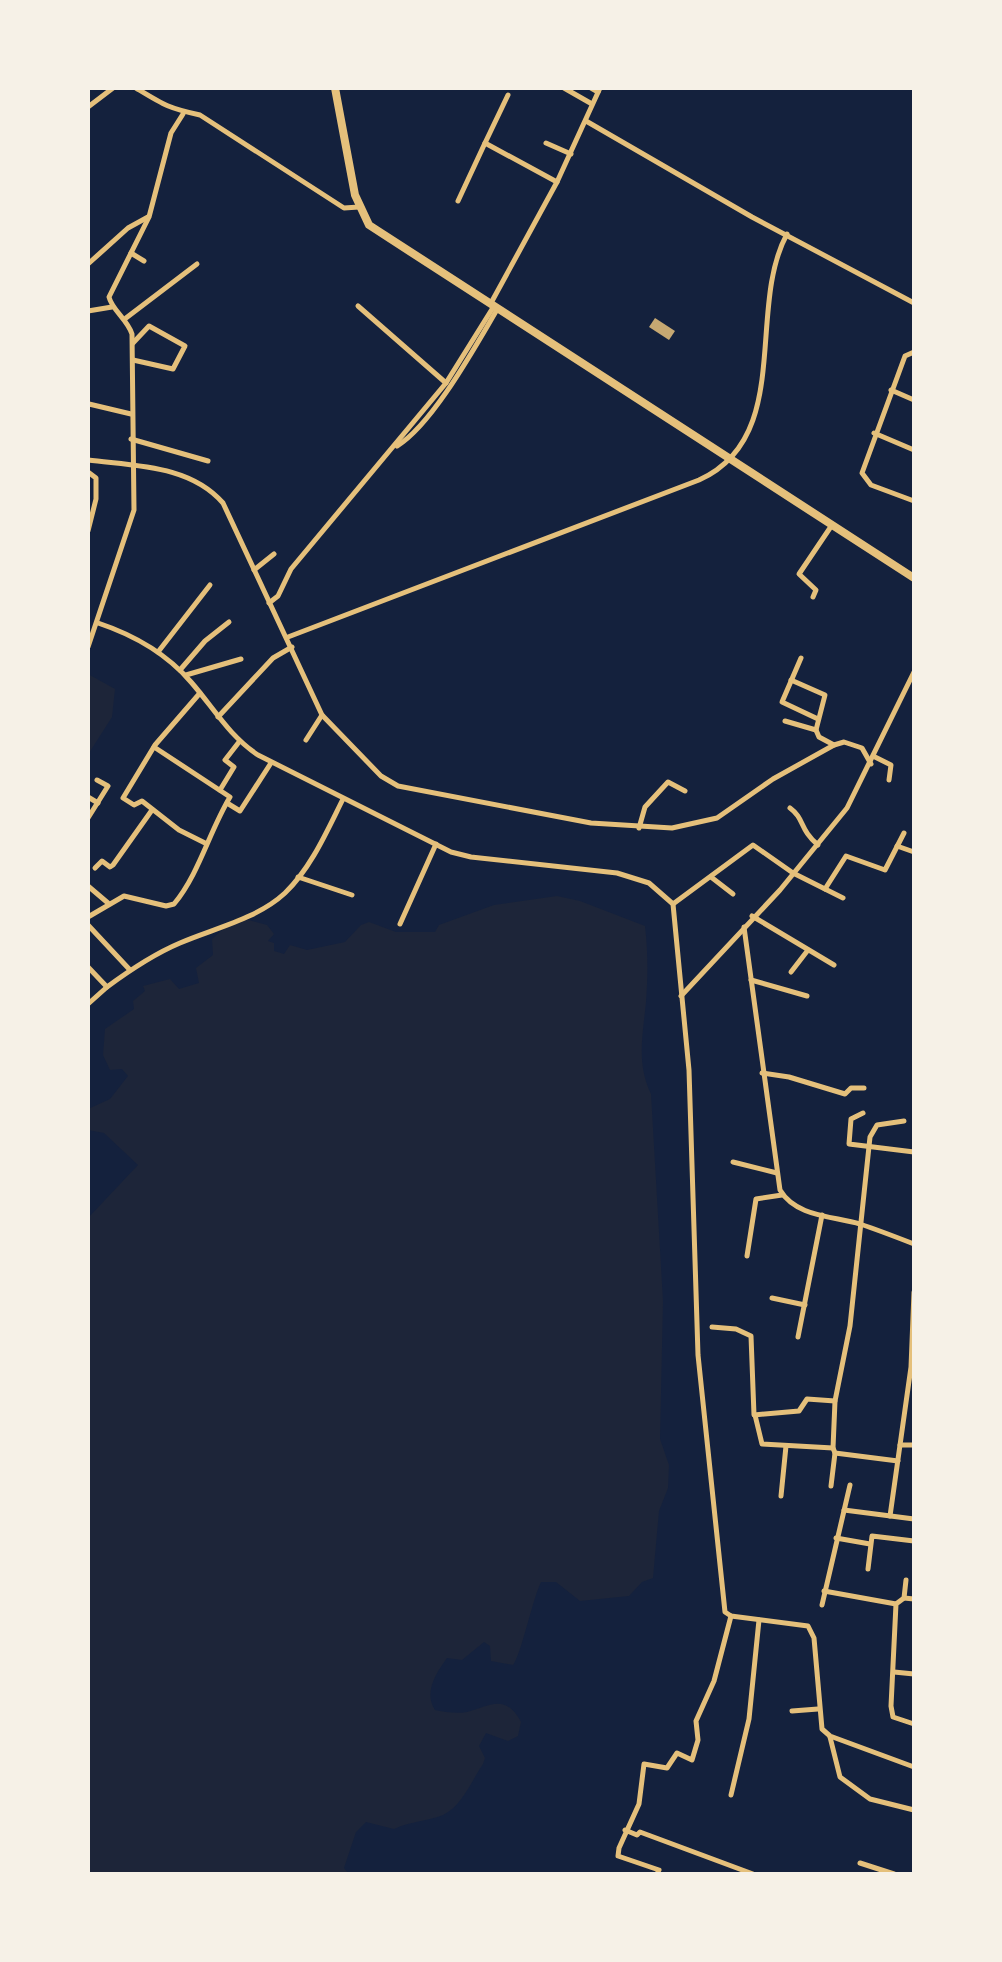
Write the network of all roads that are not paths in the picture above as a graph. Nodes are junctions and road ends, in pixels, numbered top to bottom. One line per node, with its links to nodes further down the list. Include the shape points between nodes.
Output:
1 (113, 88): 9 (street)
2 (136, 88): 10 (street)
3 (335, 88): 17 (main road)
4 (564, 88): 8 (street)
5 (591, 88): 6 (street)
6 (599, 90): 8 (street)
7 (508, 95): 12 (street)
8 (592, 104): 11 (street)
9 (88, 107)
10 (183, 114): 17 (street, via 200,115 346,208); 18 (street, via 171,133)
11 (586, 121): 14 (street); 19 (street)
12 (485, 143): 15 (street); 16 (street)
13 (546, 143): 14 (street)
14 (571, 154): 15 (street)
15 (557, 182): 25 (street)
16 (458, 201)
17 (359, 207): 25 (main road, via 369,225)
18 (149, 217): 20 (street); 22 (street, via 128,228)
19 (787, 234): 24 (street); 41 (street, via 773,272 755,415)
20 (131, 253): 21 (street); 27 (street, via 109,297)
21 (144, 261)
22 (88, 264)
23 (197, 264): 29 (street)
24 (914, 303)
25 (495, 305): 33 (street); 41 (main road)
26 (358, 306): 33 (street)
27 (112, 307): 28 (street); 29 (street)
28 (88, 311)
29 (126, 318): 30 (street)
30 (132, 344): 32 (street); 32 (street, via 149,326 185,346 173,369)
31 (914, 352): 34 (street, via 905,356)
32 (132, 360): 37 (street)
33 (448, 383): 54 (street, via 291,569)
34 (891, 390): 35 (street); 38 (street)
35 (914, 400)
36 (89, 404): 37 (street)
37 (131, 414): 39 (street)
38 (874, 433): 40 (street); 46 (street, via 864,480)
39 (131, 439): 43 (street); 44 (street)
40 (914, 450)
41 (729, 458): 47 (main road); 57 (street, via 699,480)
42 (88, 460): 44 (street)
43 (208, 461)
44 (133, 466): 50 (street, via 192,477 210,488 223,503); 56 (street, via 132,519)
45 (88, 472): 48 (street, via 96,478)
46 (914, 501)
47 (832, 525): 51 (main road); 53 (street, via 799,574 816,590)
48 (88, 531)
49 (274, 554): 50 (street)
50 (254, 570): 54 (street)
51 (914, 578)
52 (210, 585): 60 (street)
53 (813, 597)
54 (269, 603): 57 (street)
55 (229, 622): 64 (street, via 208,638)
56 (98, 623): 58 (street); 60 (street)
57 (288, 637): 59 (street)
58 (88, 647)
59 (292, 647): 67 (street); 68 (street, via 273,658)
60 (158, 652): 64 (street)
61 (801, 658): 65 (street)
62 (241, 659): 64 (street)
63 (914, 672): 76 (street)
64 (185, 675): 66 (street)
65 (791, 680): 69 (street, via 825,695); 69 (street, via 783,702)
66 (200, 693): 68 (street); 75 (street)
67 (322, 715): 72 (street); 90 (street, via 381,776 398,786 558,818)
68 (218, 717): 73 (street)
69 (818, 719): 71 (street)
70 (785, 721): 71 (street)
71 (816, 730): 74 (street)
72 (306, 740)
73 (239, 742): 77 (street); 81 (street, via 225,760 234,767)
74 (834, 745): 78 (street, via 844,742 862,748); 90 (street, via 717,818 672,828)
75 (154, 747): 81 (street); 88 (street, via 123,798 134,805 141,801)
76 (875, 757): 78 (street); 80 (street, via 891,765)
77 (271, 763): 84 (street); 86 (street, via 240,811)
78 (871, 764): 94 (street, via 847,808)
79 (97, 780): 85 (street, via 108,786)
80 (889, 780)
81 (220, 790): 86 (street, via 229,796)
82 (685, 791): 90 (street, via 668,782 645,807)
83 (88, 797): 85 (street)
84 (343, 799): 93 (street); 99 (street)
85 (98, 803): 89 (street)
86 (227, 803): 92 (street)
87 (790, 808): 94 (street)
88 (152, 810): 92 (street); 97 (street, via 113,865 102,861)
89 (88, 818)
90 (639, 828)
91 (904, 833): 95 (street)
92 (205, 843): 106 (street, via 189,885 174,904 124,896)
93 (436, 844): 107 (street, via 471,857 617,873 649,883); 110 (street)
94 (818, 845): 98 (street)
95 (897, 846): 96 (street); 102 (street, via 883,870 846,856)
96 (914, 852)
97 (95, 868)
98 (793, 873): 100 (street, via 753,845); 102 (street); 108 (street)
99 (298, 877): 104 (street); 116 (street, via 256,913 177,944)
100 (711, 877): 103 (street); 107 (street)
101 (88, 886): 106 (street)
102 (825, 889): 105 (street)
103 (733, 894)
104 (352, 895)
105 (843, 898)
106 (109, 904): 109 (street)
107 (673, 904): 120 (street)
108 (752, 916): 112 (street); 113 (street)
109 (88, 917)
110 (400, 924)
111 (88, 925): 116 (street)
112 (744, 927): 118 (street); 120 (street)
113 (808, 950): 114 (street); 117 (street)
114 (834, 965)
115 (88, 967): 119 (street)
116 (130, 970): 119 (street)
117 (791, 972)
118 (751, 980): 121 (street); 123 (street)
119 (107, 987): 122 (street)
120 (681, 996): 165 (street, via 689,1070 698,1355 721,1596)
121 (807, 996)
122 (88, 1004)
123 (762, 1073): 124 (street, via 845,1094); 130 (street)
124 (864, 1088)
125 (863, 1113): 127 (street, via 851,1119 849,1143)
126 (904, 1121): 127 (street, via 877,1125)
127 (874, 1146): 128 (street); 133 (street)
128 (914, 1152)
129 (733, 1162): 130 (street)
130 (777, 1173): 131 (street)
131 (782, 1195): 132 (street); 135 (street, via 756,1199)
132 (822, 1215): 133 (street); 138 (street)
133 (862, 1227): 134 (street); 142 (street)
134 (914, 1244)
135 (747, 1256)
136 (914, 1292): 141 (street)
137 (772, 1298): 138 (street)
138 (805, 1305): 140 (street)
139 (712, 1327): 143 (street, via 751,1336)
140 (798, 1337)
141 (912, 1367): 144 (street)
142 (835, 1401): 143 (street, via 807,1399 799,1411); 147 (street)
143 (754, 1415): 146 (street, via 760,1443)
144 (900, 1445): 145 (street); 148 (street)
145 (914, 1445)
146 (786, 1446): 147 (street); 151 (street)
147 (834, 1451): 148 (street); 150 (street)
148 (898, 1461): 153 (street)
149 (850, 1485): 152 (street)
150 (831, 1486)
151 (781, 1496)
152 (844, 1510): 153 (street); 155 (street)
153 (890, 1516): 154 (street)
154 (914, 1519)
155 (836, 1538): 157 (street); 160 (street)
156 (914, 1541): 157 (street, via 873,1536)
157 (870, 1544): 158 (street)
158 (868, 1569)
159 (906, 1580): 161 (street)
160 (824, 1591): 163 (street); 164 (street)
161 (904, 1598): 162 (street); 163 (street)
162 (914, 1599)
163 (896, 1604): 167 (street)
164 (822, 1605)
165 (731, 1616): 166 (street); 176 (street, via 714,1681 696,1721 692,1760 677,1753 667,1768 644,1764 639,1804)
166 (759, 1620): 169 (street, via 801,1624 813,1633); 174 (street, via 749,1719)
167 (894, 1672): 168 (street); 171 (street, via 893,1717)
168 (914, 1674)
169 (818, 1709): 170 (street); 172 (street, via 822,1729)
170 (792, 1711)
171 (914, 1724)
172 (830, 1736): 173 (street); 175 (street, via 840,1777 870,1799)
173 (914, 1767)
174 (731, 1795)
175 (914, 1810)
176 (625, 1830): 178 (street, via 618,1856 659,1870); 179 (street)
177 (860, 1863): 180 (street)
178 (657, 1874)
179 (753, 1874)
180 (894, 1874)

